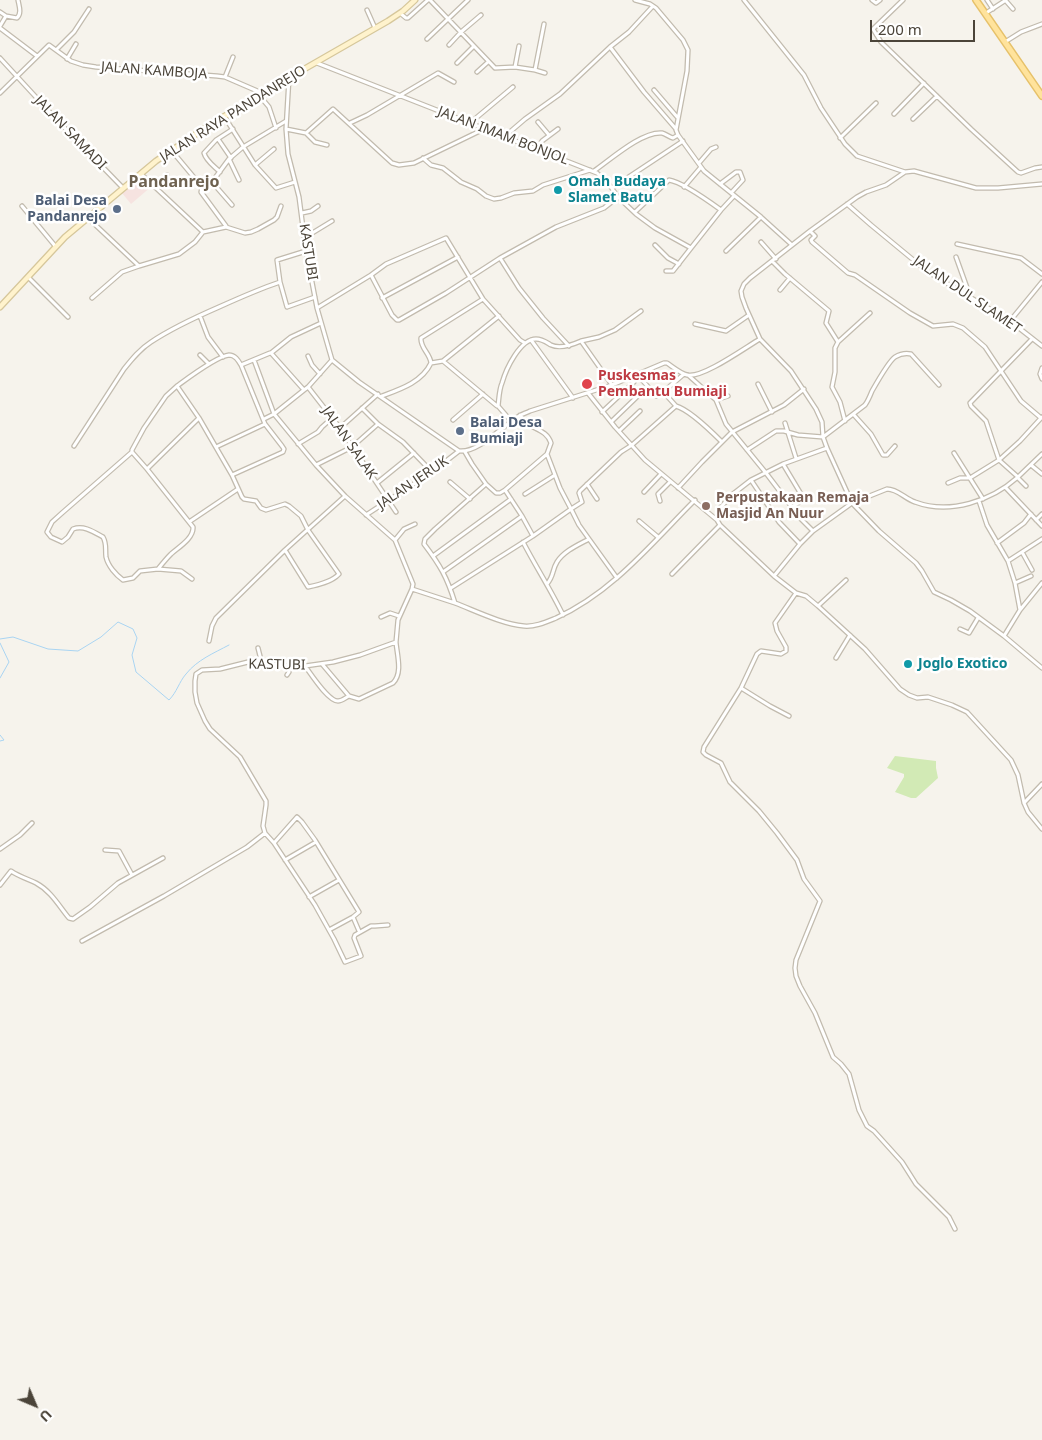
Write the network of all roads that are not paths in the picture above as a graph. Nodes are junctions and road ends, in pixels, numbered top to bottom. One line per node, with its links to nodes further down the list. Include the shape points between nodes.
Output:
1 (18, 0): 22 (street, via 19,16)
2 (415, 0): 19 (main road, JALAN RAYA PANDANREJO)
3 (429, 0): 19 (street, via 407,19); 23 (street)
4 (468, 0): 23 (street)
5 (635, 0): 13 (street)
6 (744, 0): 79 (street, via 804,75)
7 (872, 0): 8 (street, via 876,3)
8 (880, 0)
9 (903, 0): 52 (street, via 873,29 881,42)
10 (976, 0): 20 (main road)
11 (987, 0): 15 (street)
12 (1006, 0): 15 (street); 17 (street)
13 (653, 6): 35 (street); 63 (street, via 688,50 688,71)
14 (89, 9): 36 (street, via 74,32)
15 (993, 9): 20 (street)
16 (367, 10): 27 (street)
17 (1013, 10)
18 (0, 12): 22 (street)
19 (400, 13): 27 (main road, JALAN RAYA PANDANREJO)
20 (986, 13): 30 (main road)
21 (480, 15): 28 (street)
22 (6, 16): 26 (street)
23 (448, 18): 28 (street); 29 (street)
24 (544, 24): 45 (street)
25 (1042, 24): 30 (street)
26 (0, 27): 37 (street)
27 (376, 28): 41 (main road, JALAN RAYA PANDANREJO)
28 (461, 32): 32 (street); 33 (street)
29 (427, 39)
30 (1005, 43): 59 (main road)
31 (76, 44): 40 (street)
32 (448, 45)
33 (474, 46): 42 (street); 43 (street)
34 (519, 46): 44 (street)
35 (610, 47): 74 (street); 78 (street, via 560,94)
36 (56, 50): 37 (street, JALAN KAMBOJA, via 49,45); 40 (street, JALAN KAMBOJA)
37 (37, 56): 48 (street)
38 (233, 57): 49 (street)
39 (0, 58): 48 (street, JALAN SAMADI)
40 (67, 59): 49 (street, JALAN KAMBOJA, via 88,66)
41 (317, 62): 50 (main road, JALAN RAYA PANDANREJO); 57 (street, JALAN IMAM BONJOL)
42 (488, 62): 44 (street, via 497,69); 46 (street)
43 (457, 63)
44 (515, 67): 45 (street)
45 (535, 70): 47 (street)
46 (477, 72)
47 (544, 73)
48 (17, 77): 54 (street); 106 (street, JALAN SAMADI)
49 (225, 77): 56 (street, JALAN KAMBOJA)
50 (289, 78): 56 (main road, JALAN RAYA PANDANREJO); 65 (street, KASTUBI)
51 (454, 82): 57 (street, via 438,73)
52 (924, 83): 58 (street); 61 (street)
53 (513, 87): 68 (street)
54 (1, 90)
55 (654, 90): 63 (street)
56 (261, 94): 62 (main road, JALAN RAYA PANDANREJO); 69 (street)
57 (400, 96): 67 (street); 68 (street, JALAN IMAM BONJOL)
58 (938, 96): 64 (street); 92 (street, via 1018,172)
59 (1042, 96)
60 (876, 103): 79 (street)
61 (894, 114)
62 (224, 116): 70 (street); 87 (main road, JALAN RAYA PANDANREJO)
63 (678, 118): 74 (street)
64 (913, 120)
65 (286, 121): 69 (street); 71 (street, KASTUBI)
66 (538, 122): 76 (street)
67 (350, 123): 75 (street, via 333,109); 88 (street, via 394,164 411,164)
68 (470, 123): 72 (street, JALAN IMAM BONJOL)
69 (276, 128): 83 (street)
70 (232, 129): 80 (street); 83 (street)
71 (286, 129): 75 (street); 100 (street, KASTUBI)
72 (484, 129): 78 (street, JALAN IMAM BONJOL); 88 (street)
73 (558, 129): 76 (street)
74 (676, 130): 77 (street)
75 (306, 133): 82 (street, via 315,142)
76 (549, 135): 85 (street)
77 (678, 135): 81 (street); 93 (street, via 673,138 662,133 641,138)
78 (504, 137): 85 (street, JALAN IMAM BONJOL)
79 (840, 138): 95 (street, via 857,156)
80 (218, 140): 89 (street); 94 (street, via 204,155)
81 (682, 141): 91 (street); 107 (street)
82 (326, 145)
83 (244, 147): 89 (street); 90 (street)
84 (716, 147): 91 (street)
85 (538, 148): 93 (street, JALAN IMAM BONJOL)
86 (274, 149): 90 (street)
87 (172, 150): 96 (main road, JALAN RAYA PANDANREJO); 104 (street)
88 (423, 158): 93 (street, via 494,200 533,191)
89 (230, 159): 94 (street); 98 (street)
90 (255, 165): 100 (street, via 275,188)
91 (700, 165): 101 (street); 105 (street)
92 (1042, 168)
93 (592, 170): 107 (street, JALAN IMAM BONJOL)
94 (220, 172): 99 (street)
95 (905, 172): 102 (street, via 914,171 976,188); 110 (street)
96 (141, 174): 103 (street); 106 (main road, JALAN RAYA PANDANREJO)
97 (167, 175): 103 (street)
98 (239, 180)
99 (212, 182): 104 (street); 111 (street)
100 (295, 182): 117 (street, KASTUBI)
101 (720, 184): 108 (street); 108 (street, via 740,172 743,180)
102 (1042, 184)
103 (155, 186): 122 (street)
104 (202, 187): 121 (street, via 202,192)
105 (684, 187): 115 (street); 116 (street, via 667,181)
106 (123, 188): 119 (main road, JALAN RAYA PANDANREJO)
107 (612, 188): 109 (street, JALAN IMAM BONJOL)
108 (733, 194): 115 (street); 118 (street)
109 (618, 197): 116 (street, JALAN IMAM BONJOL); 135 (street, via 604,208 556,227)
110 (847, 204): 123 (street); 148 (street, JALAN DUL SLAMET, via 928,272)
111 (232, 205)
112 (22, 206): 129 (street)
113 (281, 206): 121 (street, via 277,217 265,227 251,232)
114 (318, 206): 117 (street)
115 (721, 210): 130 (street)
116 (634, 212): 130 (street, JALAN IMAM BONJOL, via 655,228)
117 (302, 213): 124 (street, KASTUBI)
118 (761, 217): 126 (street); 132 (street)
119 (88, 218): 129 (main road, JALAN RAYA PANDANREJO); 138 (street)
120 (332, 221): 124 (street)
121 (226, 227): 122 (street)
122 (203, 232): 138 (street, via 179,254)
123 (812, 232): 126 (street); 183 (street, via 815,236 812,242 848,273 905,310 933,326 953,324 963,328 985,348)
124 (304, 236): 131 (street, KASTUBI)
125 (761, 242): 136 (street)
126 (792, 244): 136 (street)
127 (957, 244): 140 (street, via 1021,258)
128 (655, 245): 137 (street)
129 (56, 247): 142 (main road, JALAN RAYA PANDANREJO)
130 (692, 248): 137 (street)
131 (306, 251): 145 (street, via 278,259); 149 (street, KASTUBI)
132 (726, 252)
133 (458, 257): 141 (street, via 445,237 386,264); 143 (street); 151 (street)
134 (956, 257): 148 (street)
135 (500, 258): 143 (street); 170 (street, via 519,288)
136 (775, 262): 144 (street); 157 (street, via 750,278 742,288)
137 (679, 264): 139 (street, via 672,271)
138 (138, 266): 150 (street, via 122,272)
139 (666, 271)
140 (1042, 274)
141 (371, 275): 151 (street); 154 (street)
142 (28, 276): 153 (main road, JALAN RAYA PANDANREJO); 160 (street)
143 (471, 278): 151 (street, via 399,320); 152 (street)
144 (790, 278): 147 (street); 168 (street, via 829,310 826,323)
145 (280, 282): 149 (street, via 287,307); 158 (street)
146 (1042, 282): 161 (street)
147 (780, 290)
148 (970, 296): 161 (street, JALAN DUL SLAMET)
149 (315, 297): 154 (street, KASTUBI)
150 (92, 298)
151 (382, 298)
152 (483, 299): 159 (street); 179 (street, via 421,338)
153 (0, 307)
154 (317, 308): 162 (street, KASTUBI)
155 (641, 312): 167 (street, via 615,330)
156 (870, 313): 168 (street)
157 (749, 315): 163 (street, via 726,331); 164 (street)
158 (200, 316): 175 (street, via 208,337); 232 (street, via 150,342 131,359)
159 (499, 316): 169 (street); 178 (street)
160 (68, 317)
161 (1010, 321): 165 (street, JALAN DUL SLAMET)
162 (321, 323): 172 (street, via 291,337); 177 (street, KASTUBI)
163 (695, 324)
164 (760, 339): 186 (street, via 710,369 693,376); 194 (street)
165 (1032, 339): 171 (street, JALAN DUL SLAMET); 183 (street)
166 (531, 340): 169 (street); 170 (street, via 543,340 552,346); 202 (street)
167 (581, 341): 170 (street); 190 (street)
168 (838, 342): 219 (street, via 832,387 840,402)
169 (525, 343): 204 (street, via 502,383)
170 (569, 346)
171 (1042, 346)
172 (271, 353): 176 (street); 195 (street)
173 (200, 355): 180 (street)
174 (308, 356): 184 (street)
175 (223, 357): 180 (street); 181 (street, via 232,356)
176 (254, 360): 181 (street); 210 (street)
177 (332, 360): 184 (street); 200 (street)
178 (443, 361): 179 (street); 199 (street)
179 (431, 363): 200 (street, via 424,374 408,386)
180 (209, 364): 192 (street)
181 (241, 364): 216 (street)
182 (1042, 368): 187 (street)
183 (1001, 372): 213 (street, via 1021,401); 246 (street, via 970,403 986,421)
184 (320, 374): 193 (street)
185 (636, 374): 186 (street, via 667,363); 190 (street); 198 (street, via 655,396)
186 (686, 374): 198 (street); 203 (street)
187 (1042, 379)
188 (634, 382): 208 (street)
189 (758, 384): 209 (street)
190 (612, 385): 197 (street)
191 (938, 385): 212 (street, via 911,354 898,356 893,358 868,402)
192 (178, 386): 214 (street); 239 (street, via 154,412)
193 (308, 387): 195 (street); 215 (street, JALAN SALAK)
194 (804, 389): 209 (street); 228 (street, via 822,422)
195 (304, 390): 210 (street)
196 (642, 392): 220 (street)
197 (588, 393): 202 (street); 208 (street)
198 (662, 393): 205 (street)
199 (483, 394): 204 (street); 217 (street)
200 (379, 396): 206 (street); 238 (street)
201 (728, 396): 203 (street)
202 (573, 398): 211 (street)
203 (716, 400): 226 (street)
204 (498, 406): 218 (street)
205 (676, 406): 229 (street); 231 (street)
206 (362, 408): 223 (street); 224 (street)
207 (640, 411): 225 (street)
208 (602, 412): 220 (street)
209 (772, 412): 226 (street)
210 (274, 414): 216 (street); 230 (street)
211 (520, 415): 218 (street); 242 (street, via 524,423 548,436 551,443)
212 (854, 415): 219 (street); 233 (street, via 874,438 883,455)
213 (1042, 417): 246 (street)
214 (199, 418): 234 (street); 250 (street)
215 (332, 418): 224 (street, JALAN SALAK); 230 (street)
216 (264, 419): 222 (street)
217 (453, 420)
218 (511, 421): 240 (street)
219 (844, 421): 228 (street)
220 (611, 422): 225 (street)
221 (785, 423): 227 (street)
222 (265, 424): 234 (street); 255 (street, via 282,446 282,454)
223 (378, 424): 235 (street); 241 (street)
224 (340, 428): 235 (street, JALAN SALAK)
225 (619, 431): 231 (street)
226 (732, 432): 229 (street); 237 (street)
227 (789, 432): 228 (street); 237 (street, via 774,432); 245 (street)
228 (824, 437): 236 (street)
229 (722, 442): 267 (street)
230 (298, 444): 248 (street)
231 (632, 445): 253 (street); 265 (street)
232 (74, 446)
233 (895, 446)
234 (216, 447): 255 (street)
235 (352, 447): 248 (street); 262 (street, JALAN SALAK)
236 (826, 448): 245 (street); 281 (street)
237 (747, 450): 252 (street)
238 (459, 451): 240 (street); 251 (street, JALAN JERUK)
239 (132, 452): 250 (street); 310 (street, via 52,522 47,532 62,542 77,527 103,537 108,560 123,580 133,578 140,571)
240 (465, 452): 264 (street)
241 (414, 453): 251 (street); 262 (street)
242 (547, 454): 256 (street); 270 (street)
243 (954, 454): 258 (street)
244 (1042, 454): 249 (street)
245 (796, 459): 247 (street)
246 (999, 460): 257 (street); 258 (street)
247 (783, 464): 252 (street); 282 (street, via 804,499)
248 (316, 465): 273 (street)
249 (1031, 465): 254 (street); 257 (street)
250 (148, 469): 292 (street)
251 (432, 472): 277 (street, JALAN JERUK)
252 (766, 472): 259 (street); 282 (street)
253 (661, 474): 261 (street); 271 (street)
254 (1042, 474)
255 (232, 475): 269 (street)
256 (555, 475): 272 (street); 283 (street)
257 (1018, 477): 266 (street); 268 (street)
258 (970, 478): 263 (street); 279 (street)
259 (751, 480): 289 (street, via 724,502); 305 (street, via 779,522)
260 (450, 482): 274 (street)
261 (670, 482): 267 (street); 280 (street, via 658,494)
262 (377, 483): 277 (street, JALAN SALAK)
263 (948, 483)
264 (486, 484): 270 (street, via 496,493); 274 (street)
265 (587, 484): 276 (street); 283 (street, via 579,492 582,502)
266 (1026, 486)
267 (678, 488): 278 (street)
268 (1006, 488): 279 (street); 285 (street)
269 (238, 489): 292 (street); 296 (street, via 244,498 256,501 263,509 286,504 301,516)
270 (505, 490): 275 (street)
271 (644, 492)
272 (525, 494)
273 (345, 496): 287 (street); 296 (street)
274 (470, 499): 308 (street, via 425,539 424,544)
275 (511, 499): 288 (street); 308 (street)
276 (597, 499)
277 (388, 500): 284 (street, JALAN SALAK); 287 (street, JALAN JERUK)
278 (695, 500): 289 (street); 299 (street)
279 (981, 500): 281 (street, via 946,508 935,507 912,502 887,489); 304 (street, via 985,520)
280 (660, 501)
281 (852, 503): 297 (street); 331 (street, via 916,563 934,592)
282 (792, 507): 297 (street)
283 (571, 509): 298 (street); 300 (street)
284 (396, 512)
285 (1031, 514): 290 (street); 304 (street)
286 (1042, 514): 290 (street)
287 (366, 515): 302 (street)
288 (522, 516): 298 (street); 312 (street)
289 (717, 520): 294 (street)
290 (1036, 520): 295 (street)
291 (639, 521): 299 (street)
292 (189, 522): 310 (street, via 194,529 190,537)
293 (415, 524): 302 (street, via 404,529)
294 (720, 525): 313 (street); 314 (street)
295 (1042, 526)
296 (308, 530): 306 (street); 306 (street, via 338,576 308,586)
297 (813, 531): 305 (street)
298 (533, 536): 303 (street)
299 (658, 538): 316 (street)
300 (589, 539): 316 (street); 321 (street, via 561,557)
301 (1042, 539): 307 (street)
302 (394, 540): 323 (street, via 413,584)
303 (523, 542): 321 (street); 322 (street)
304 (997, 543): 309 (street)
305 (800, 544): 314 (street)
306 (285, 550): 335 (street, via 216,618)
307 (1022, 552): 309 (street); 311 (street)
308 (433, 556): 312 (street)
309 (1008, 561): 319 (street)
310 (158, 570): 317 (street, via 181,571)
311 (1032, 570)
312 (444, 572): 322 (street)
313 (672, 574)
314 (774, 576): 324 (street)
315 (1031, 576): 319 (street)
316 (617, 578): 328 (street)
317 (192, 579)
318 (846, 580): 326 (street)
319 (1014, 583): 327 (street)
320 (1042, 583): 327 (street)
321 (547, 584): 328 (street)
322 (451, 588): 325 (street)
323 (412, 589): 325 (street); 329 (street)
324 (796, 593): 326 (street, via 806,596); 345 (street, via 775,623 786,651 781,654 761,651 757,654)
325 (455, 603): 328 (street, via 524,626)
326 (818, 606): 333 (street)
327 (1020, 610): 334 (street)
328 (563, 615)
329 (399, 616): 330 (street, via 390,613); 336 (street)
330 (380, 617)
331 (978, 618): 332 (street, via 969,633); 334 (street)
332 (960, 629)
333 (850, 635): 338 (street); 349 (street, via 909,695 928,697 968,712 1011,760)
334 (1004, 636): 343 (street)
335 (210, 641)
336 (396, 642): 339 (street, KASTUBI, via 360,656); 346 (street, via 398,671 395,680 359,700)
337 (258, 648): 340 (street)
338 (836, 658)
339 (322, 663): 342 (street, KASTUBI); 346 (street)
340 (262, 664): 341 (street, KASTUBI); 352 (street, KASTUBI, via 248,662 230,668 199,671 195,692 197,704 210,729 240,757 264,798)
341 (290, 666): 342 (street, KASTUBI); 344 (street)
342 (305, 666): 346 (street, via 333,700 341,701)
343 (1042, 668)
344 (286, 674)
345 (741, 688): 347 (street); 368 (street, via 703,752 721,763 730,782 778,833 820,901 796,960 800,986 833,1058 849,1074 866,1126 902,1162 916,1184 949,1217)
346 (349, 696)
347 (789, 716)
348 (1042, 784): 349 (street)
349 (1024, 803): 351 (street)
350 (32, 824): 355 (street)
351 (1042, 829)
352 (265, 834): 354 (street); 367 (street, via 164,896)
353 (316, 842): 354 (street, via 297,817); 358 (street); 360 (street)
354 (274, 843): 358 (street)
355 (0, 849)
356 (105, 850): 359 (street, via 119,851)
357 (163, 858): 359 (street)
358 (285, 860): 362 (street)
359 (132, 875): 361 (street, via 113,886 73,919 44,888 11,871)
360 (339, 880): 362 (street); 363 (street, via 358,912)
361 (0, 885)
362 (309, 897): 365 (street)
363 (353, 917): 365 (street); 366 (street)
364 (388, 925): 366 (street, via 370,926)
365 (329, 930): 366 (street, via 345,962 361,956 354,937)
366 (359, 932)
367 (82, 941)
368 (955, 1229)

